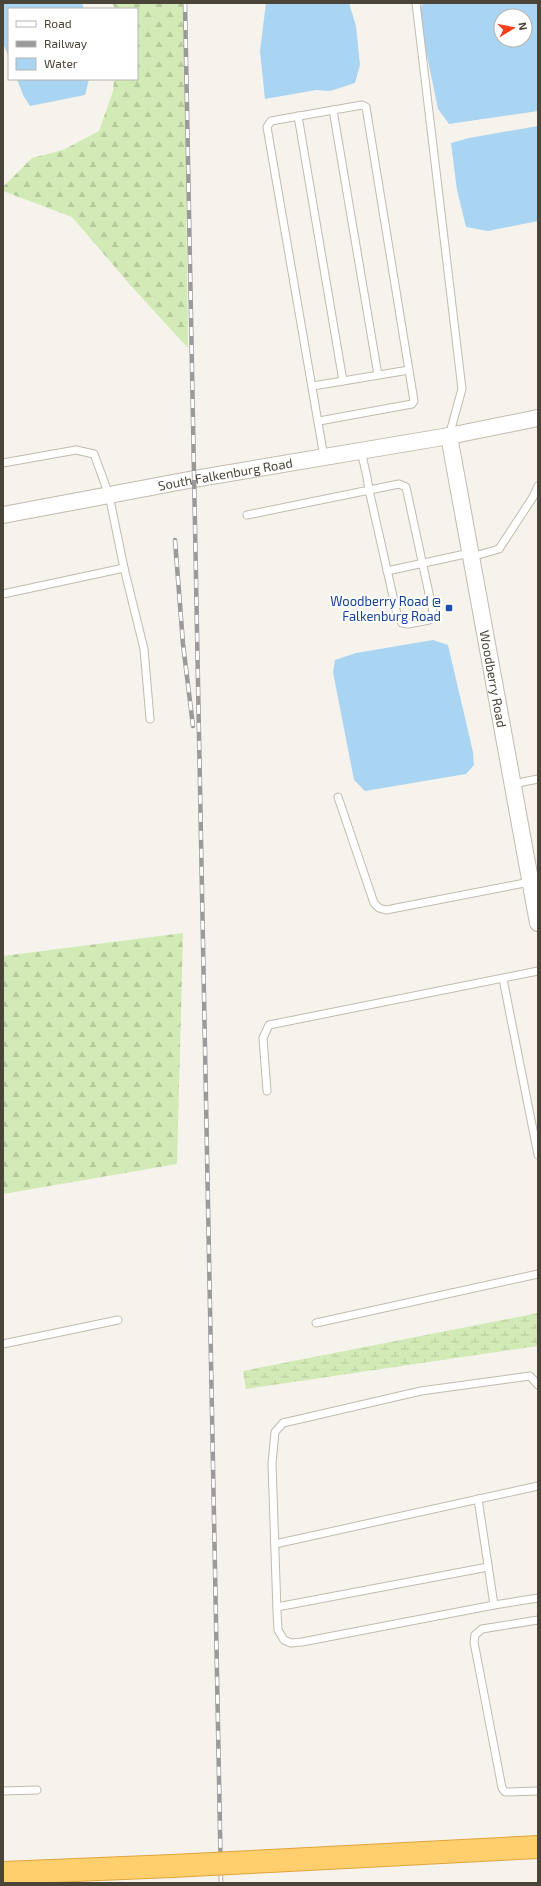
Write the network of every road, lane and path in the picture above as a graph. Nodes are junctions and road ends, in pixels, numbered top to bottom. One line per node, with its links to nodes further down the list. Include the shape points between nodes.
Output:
1 (416, 3): 10 (lane, via 462,389)
2 (333, 110): 3 (lane); 4 (lane, via 362,105 366,107); 5 (lane)
3 (298, 116): 6 (lane); 7 (lane, via 271,121 267,127)
4 (409, 370): 5 (lane); 9 (lane, via 414,401 412,404)
5 (378, 375): 6 (lane)
6 (343, 381): 7 (lane)
7 (313, 386): 9 (lane)
8 (538, 418): 10 (street, South Falkenburg Road)
9 (318, 421): 12 (lane)
10 (449, 436): 11 (street, South Falkenburg Road); 19 (street, Woodberry Road)
11 (360, 451): 12 (street, South Falkenburg Road); 15 (lane)
12 (324, 458): 16 (street, South Falkenburg Road)
13 (3, 463): 16 (lane, via 76,450 94,454)
14 (538, 486): 19 (lane, via 499,549)
15 (369, 490): 18 (lane); 20 (lane, via 399,484 406,487); 22 (lane)
16 (109, 495): 17 (street, South Falkenburg Road); 21 (lane)
17 (3, 515)
18 (247, 515)
19 (471, 555): 20 (lane); 26 (street, Woodberry Road)
20 (423, 563): 22 (lane); 22 (lane, via 433,612 429,620 402,623)
21 (124, 568): 23 (lane); 24 (lane, via 144,649)
22 (387, 571)
23 (3, 594)
24 (150, 719)
25 (538, 779): 26 (lane)
26 (513, 784): 28 (street, Woodberry Road)
27 (338, 797): 28 (lane, via 374,903 379,908 386,910)
28 (531, 882): 29 (street, Woodberry Road)
29 (538, 922)
30 (538, 971): 31 (lane)
31 (504, 978): 32 (lane, via 269,1025 263,1038); 33 (lane)
32 (267, 1091)
33 (538, 1155)
34 (538, 1274): 36 (lane)
35 (118, 1320): 37 (lane)
36 (316, 1323)
37 (3, 1344)
38 (538, 1386): 41 (lane, via 530,1376 420,1391 283,1423 275,1432 273,1440)
39 (538, 1486): 40 (lane)
40 (478, 1499): 41 (lane); 42 (lane)
41 (275, 1544): 45 (lane)
42 (488, 1567): 44 (lane); 45 (lane)
43 (538, 1598): 44 (lane)
44 (494, 1605): 45 (lane, via 291,1643 284,1640 278,1630)
45 (277, 1606)
46 (538, 1620): 49 (lane, via 482,1629 475,1635 474,1642 502,1788 505,1792)
47 (38, 1790): 48 (lane)
48 (3, 1791)
49 (538, 1791)
50 (538, 1848): 51 (highway, bridge)
51 (3, 1874)

